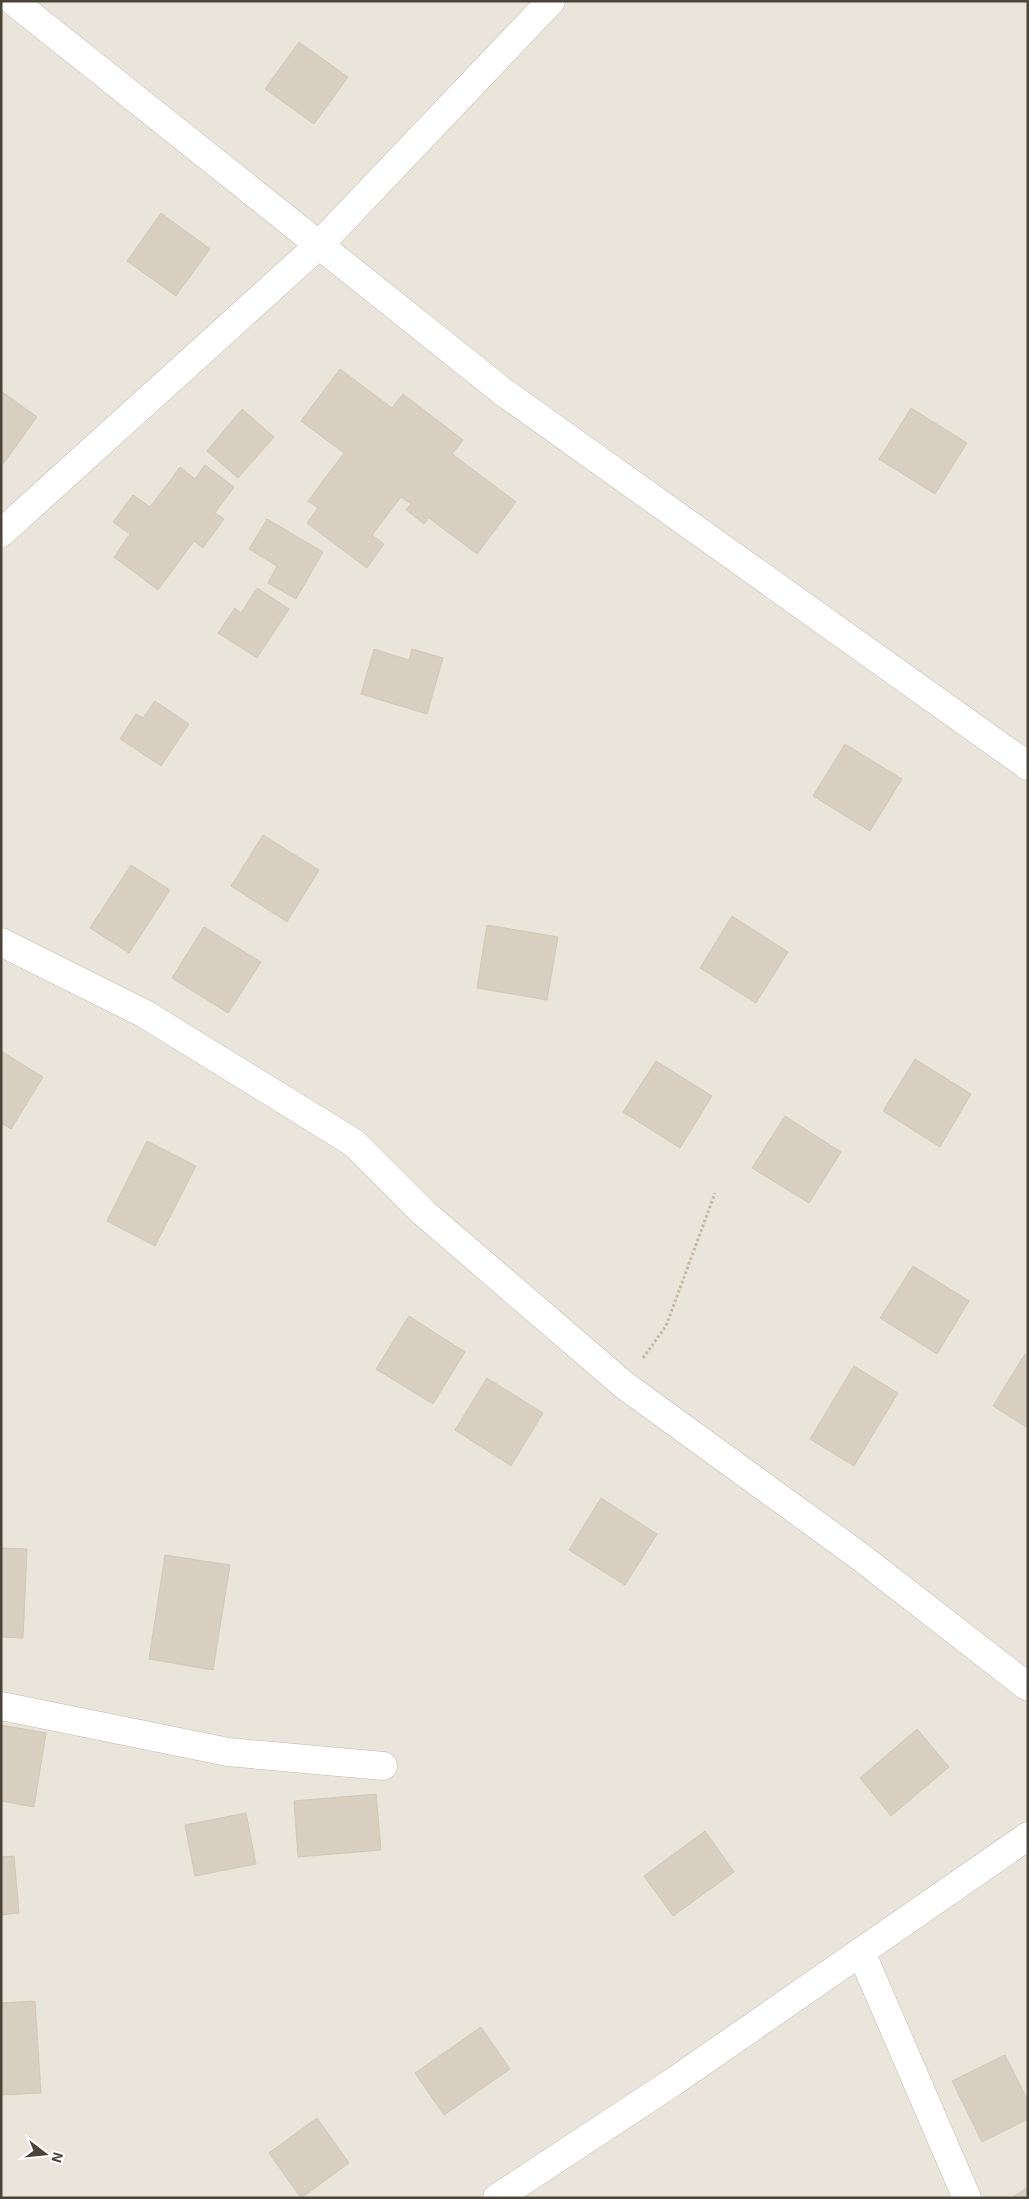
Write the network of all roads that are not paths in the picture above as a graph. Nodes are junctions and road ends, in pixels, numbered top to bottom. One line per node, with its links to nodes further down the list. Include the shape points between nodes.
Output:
1 (13, 1): 3 (street)
2 (551, 1): 3 (street)
3 (319, 245): 4 (street); 5 (street, via 506,394)
4 (1, 533)
5 (1028, 766)
6 (1, 942): 7 (street, via 146,1014 354,1143 424,1213 624,1385 858,1555)
7 (1028, 1687)
8 (1, 1706): 9 (street, via 228,1752)
9 (383, 1766)
10 (1028, 1836): 11 (street)
11 (861, 1952): 12 (street); 13 (street)
12 (497, 2198)
13 (967, 2198)

